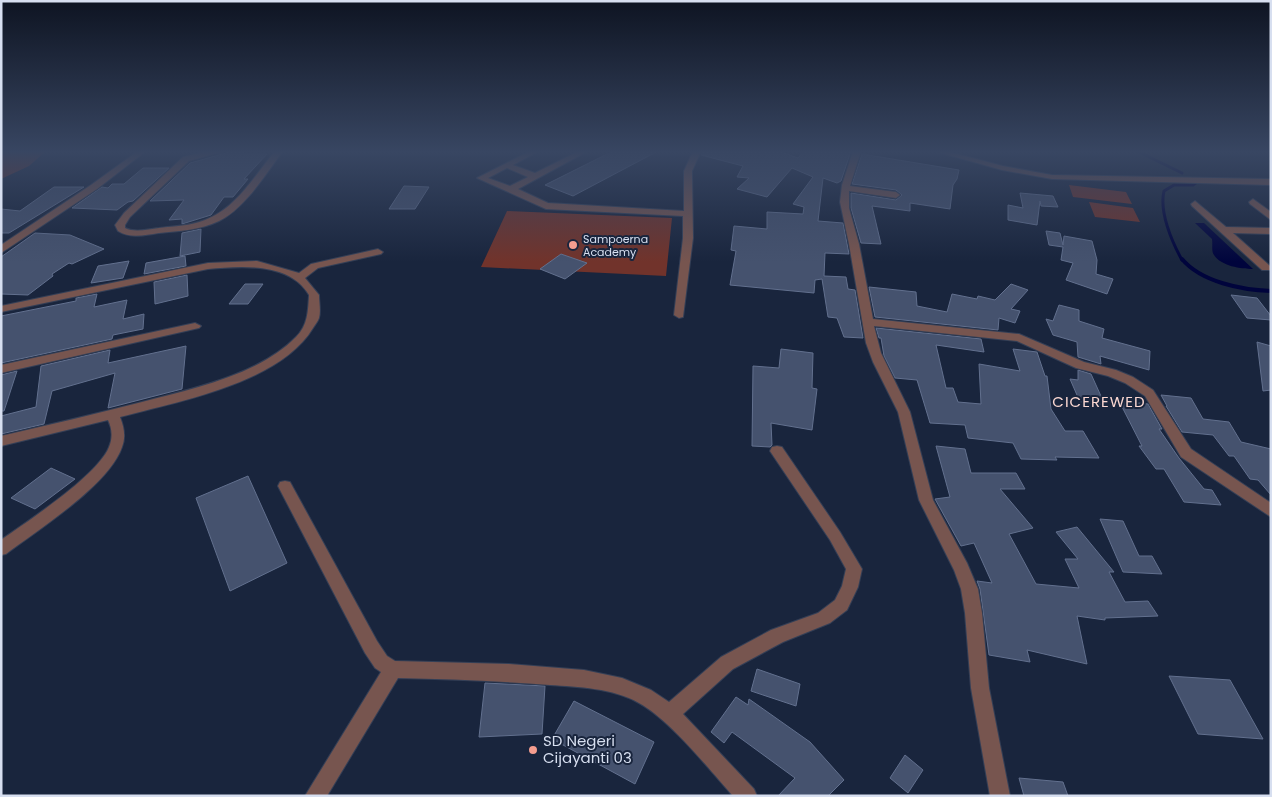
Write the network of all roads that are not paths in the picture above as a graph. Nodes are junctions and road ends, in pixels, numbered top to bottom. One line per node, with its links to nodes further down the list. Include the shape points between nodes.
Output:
1 (92, 188): 15 (street)
2 (156, 188): 3 (street, via 127,215 121,229 127,232 161,230 214,220 234,206)
3 (249, 188)
4 (688, 188): 11 (street)
5 (847, 188): 21 (street, via 844,210)
6 (848, 188): 8 (street)
7 (511, 189): 11 (street, via 546,206)
8 (896, 195)
9 (1253, 202): 12 (street)
10 (1195, 204): 13 (street)
11 (689, 214): 20 (street)
12 (1271, 217)
13 (1224, 230): 14 (street); 17 (street)
14 (1271, 231)
15 (1, 250)
16 (378, 252): 18 (street, via 315,266)
17 (1266, 268)
18 (300, 277): 19 (street, via 272,266 225,264); 24 (street, via 314,296 314,310 312,321 290,349 252,372 224,383)
19 (1, 309)
20 (679, 315)
21 (869, 322): 28 (street, via 1016,337 1080,365 1129,380 1149,393 1188,455); 34 (street, via 876,358 904,411 925,500 966,579 984,716)
22 (195, 326): 23 (street)
23 (1, 369)
24 (112, 415): 25 (street); 29 (street, via 118,424 118,435 115,449 106,464 78,490)
25 (1, 441)
26 (777, 451): 31 (street, via 854,569 850,588 841,606 824,618 778,636 727,663)
27 (285, 486): 30 (street, via 370,646 381,662)
28 (1271, 511)
29 (1, 549)
30 (393, 669): 31 (street, via 584,679 622,686 645,696); 32 (street)
31 (670, 714): 33 (street)
32 (316, 796)
33 (747, 796)
34 (1000, 796)

